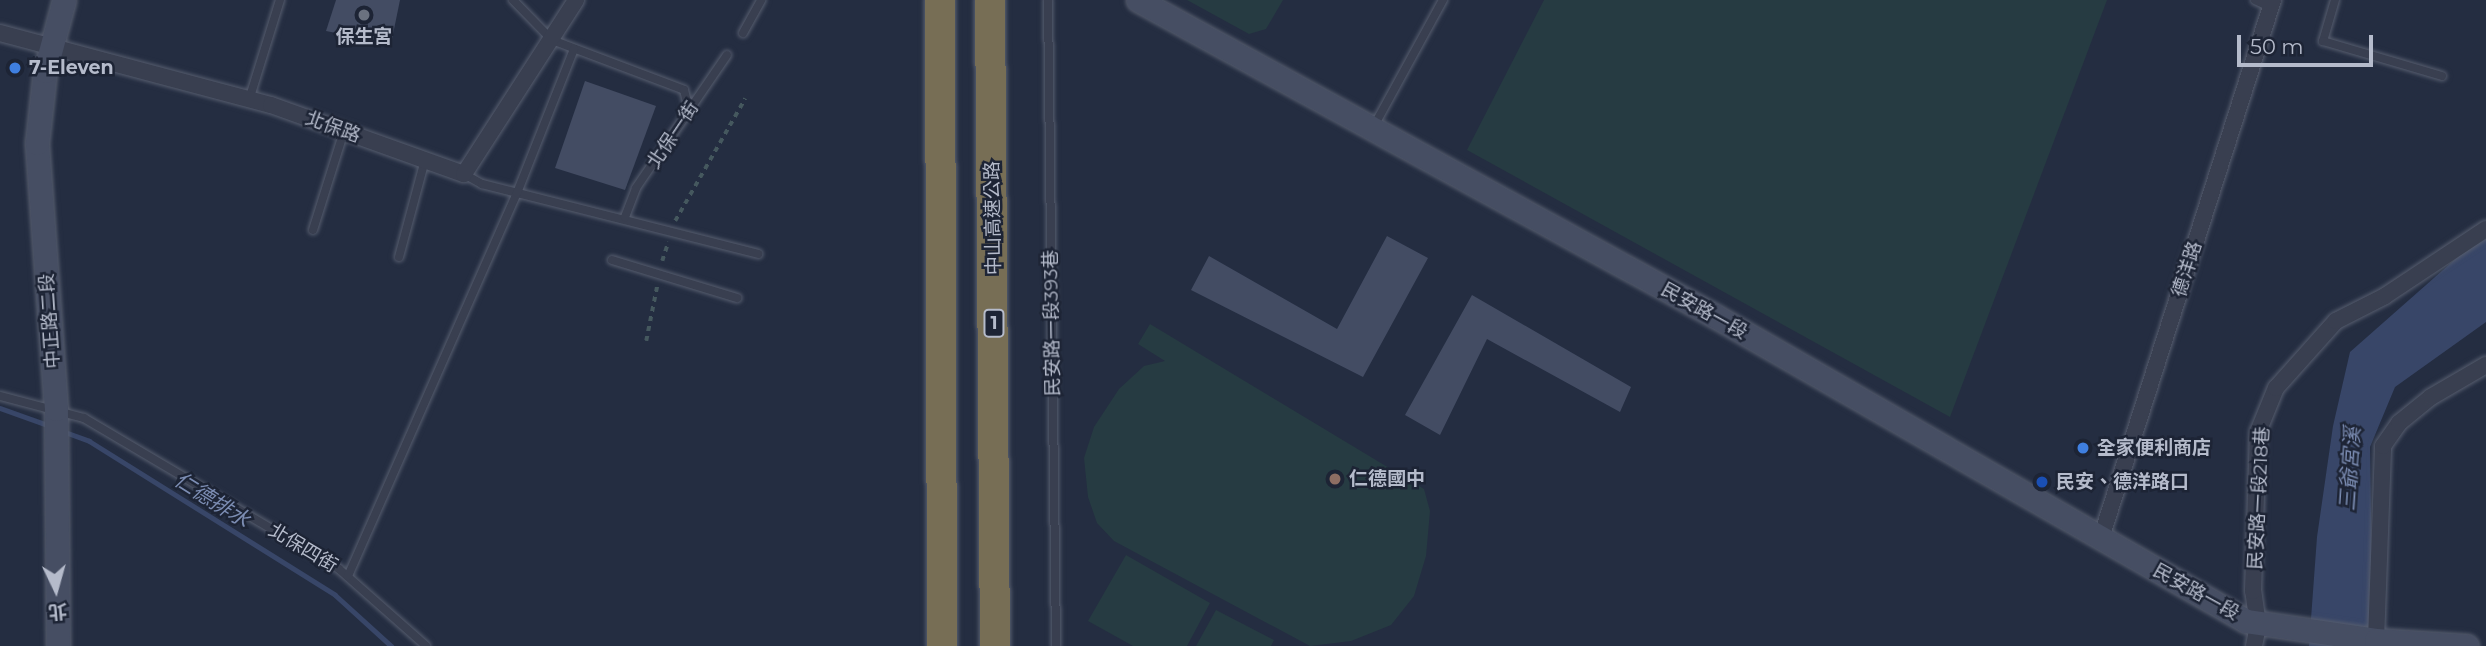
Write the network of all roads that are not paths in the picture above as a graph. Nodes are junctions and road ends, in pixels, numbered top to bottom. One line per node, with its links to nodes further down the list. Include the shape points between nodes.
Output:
1 (64, 0): 17 (street, 中正路二段)
2 (280, 0): 20 (lane)
3 (513, 0): 15 (lane)
4 (576, 0): 15 (street)
5 (761, 0): 14 (lane)
6 (940, 0): 43 (highway)
7 (990, 0): 44 (highway, 中山高速公路 / 1)
8 (1048, 0): 45 (lane, 民安路一段393巷)
9 (1139, 0): 23 (street, 民安路一段)
10 (1443, 0): 23 (lane)
11 (2335, 0): 19 (lane, via 2323,41)
12 (2266, 2): 37 (street, 德洋路)
13 (0, 33): 17 (street, 北保路)
14 (743, 33)
15 (552, 40): 16 (lane); 25 (street)
16 (574, 48): 21 (lane, via 684,90); 26 (lane)
17 (51, 49): 20 (street, 北保路); 36 (street, 中正路二段, via 37,143)
18 (727, 55): 21 (lane, 北保一街)
19 (2442, 76)
20 (249, 100): 22 (street, 北保路)
21 (690, 110): 27 (lane, 北保一街, via 636,188)
22 (344, 131): 24 (street, 北保路); 29 (lane)
23 (1371, 131): 37 (street, 民安路一段, via 1715,316)
24 (425, 160): 25 (street, 北保路); 31 (lane)
25 (464, 174): 26 (lane)
26 (517, 193): 27 (lane, via 601,216); 38 (lane)
27 (625, 217): 30 (lane)
28 (2486, 229): 39 (street, 民安路一段218巷, via 2385,296 2336,321 2276,388 2258,432 2253,591)
29 (313, 230)
30 (758, 254)
31 (399, 257)
32 (612, 260): 33 (lane)
33 (737, 298)
34 (2486, 365): 40 (street, via 2399,422 2383,446)
35 (0, 396): 36 (lane, 北保四街)
36 (56, 409): 38 (lane, 北保四街, via 84,418); 41 (street, 中正路二段)
37 (2101, 538): 39 (street, 民安路一段)
38 (348, 576): 42 (lane, 北保四街)
39 (2259, 633): 40 (street)
40 (2376, 641): 46 (street)
41 (58, 646)
42 (426, 646)
43 (942, 646)
44 (995, 646)
45 (1056, 646)
46 (2467, 646)

